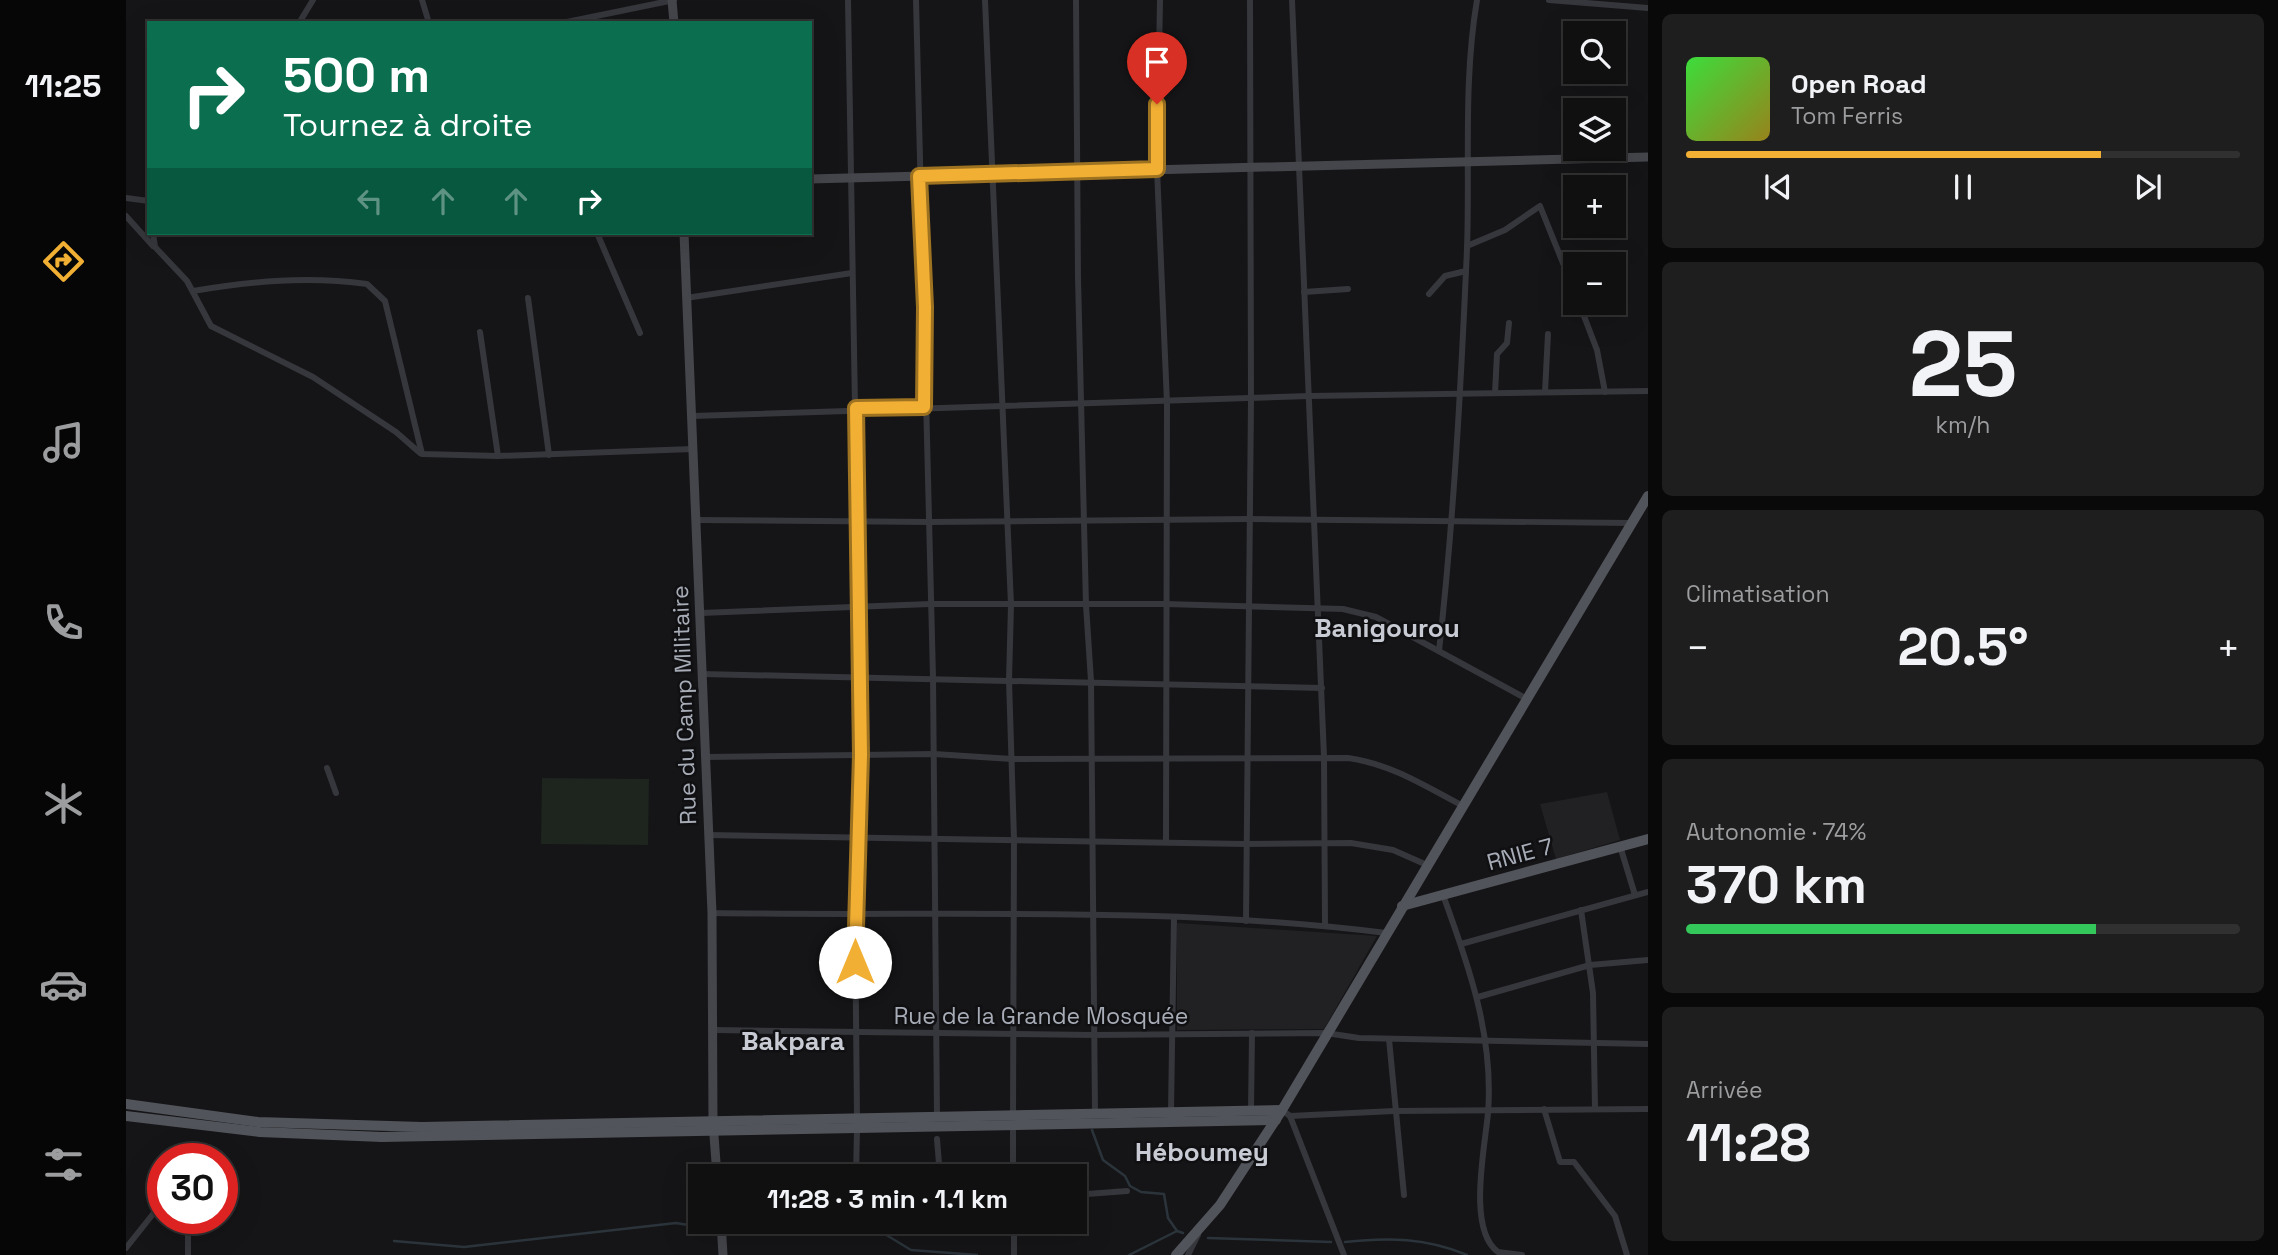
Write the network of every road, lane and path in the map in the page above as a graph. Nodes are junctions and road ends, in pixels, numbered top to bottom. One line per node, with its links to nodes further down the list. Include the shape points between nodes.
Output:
1 (313, 0): 14 (street)
2 (422, 0): 15 (street)
3 (674, 0): 16 (street); 17 (street)
4 (848, 0): 26 (street)
5 (916, 0): 25 (street)
6 (985, 0): 24 (street)
7 (1076, 0): 23 (street)
8 (1160, 0): 22 (street)
9 (1250, 0): 21 (street)
10 (1292, 0): 20 (street)
11 (1477, 0): 19 (street)
12 (1549, 0): 13 (street)
13 (1648, 8)
14 (300, 21)
15 (428, 21)
16 (572, 21)
17 (674, 21)
18 (1648, 157): 19 (street)
19 (1466, 161): 20 (street); 34 (street)
20 (1297, 166): 21 (street); 41 (street)
21 (1249, 167): 22 (street); 56 (street)
22 (1157, 169): 23 (street); 57 (street)
23 (1077, 171): 24 (street); 58 (street)
24 (992, 174): 25 (street); 60 (street)
25 (919, 176): 26 (street); 59 (street)
26 (851, 178): 27 (street); 38 (street)
27 (812, 179)
28 (126, 198): 29 (street)
29 (147, 201)
30 (126, 216): 35 (street)
31 (153, 235): 35 (street)
32 (598, 235): 48 (street)
33 (684, 235): 44 (street, Rue du Camp Militaire)
34 (1467, 246): 36 (street, via 1505,230 1540,206); 37 (street)
35 (155, 247): 40 (street)
36 (1563, 263)
37 (1466, 271): 42 (street, via 1445,276); 53 (street)
38 (852, 273): 44 (street); 61 (street)
39 (1348, 289): 41 (street)
40 (193, 291): 64 (street, via 211,326 313,377); 64 (street, via 297,279 367,284 376,289 385,301)
41 (1304, 292): 55 (street)
42 (1429, 294)
43 (528, 298): 65 (street)
44 (686, 298): 62 (street, Rue du Camp Militaire)
45 (1584, 315): 52 (street, via 1597,350)
46 (1509, 323): 54 (street, via 1507,343 1497,354)
47 (481, 332): 66 (street)
48 (640, 332)
49 (1548, 334): 51 (street)
50 (1648, 391): 52 (street)
51 (1545, 392): 52 (street); 54 (street)
52 (1605, 392)
53 (1461, 393): 54 (street); 55 (street); 75 (street)
54 (1495, 393)
55 (1309, 396): 56 (street); 73 (street)
56 (1251, 400): 57 (street); 69 (street)
57 (1167, 403): 58 (street); 68 (street)
58 (1082, 405): 60 (street); 72 (street)
59 (924, 407): 60 (street); 61 (street); 76 (street)
60 (1003, 407): 71 (street)
61 (856, 408): 62 (street); 74 (street)
62 (692, 416): 63 (street, Rue du Camp Militaire)
63 (693, 449): 65 (street); 70 (street, Rue du Camp Militaire)
64 (422, 454): 66 (street)
65 (549, 455): 66 (street)
66 (498, 456)
67 (1648, 496): 77 (main road)
68 (1165, 519): 69 (street); 72 (street); 79 (street)
69 (1248, 519): 73 (street); 83 (street)
70 (696, 520): 74 (street); 85 (street, Rue du Camp Militaire)
71 (1008, 520): 72 (street); 76 (street); 81 (street)
72 (1085, 520): 82 (street)
73 (1313, 520): 75 (street); 84 (street)
74 (856, 521): 76 (street); 80 (street)
75 (1454, 521): 77 (street); 86 (street)
76 (930, 522): 78 (street)
77 (1632, 523): 95 (main road)
78 (930, 604): 80 (street); 81 (street); 89 (street)
79 (1165, 604): 82 (street); 83 (street); 92 (street)
80 (856, 605): 85 (street); 88 (street)
81 (1011, 605): 82 (street); 90 (street)
82 (1086, 605): 91 (street)
83 (1247, 606): 84 (street); 93 (street)
84 (1318, 608): 86 (street, via 1365,613); 94 (street)
85 (701, 613): 87 (street, Rue du Camp Militaire)
86 (1439, 651): 95 (street)
87 (702, 674): 88 (street); 98 (street, Rue du Camp Militaire)
88 (858, 677): 89 (street); 97 (street)
89 (933, 677): 90 (street); 96 (street)
90 (1009, 680): 91 (street); 103 (street)
91 (1091, 681): 92 (street); 101 (street)
92 (1167, 683): 93 (street); 99 (street)
93 (1247, 685): 94 (street); 102 (street)
94 (1322, 688): 100 (street)
95 (1527, 699): 106 (main road)
96 (934, 754): 97 (street); 103 (street); 109 (street)
97 (861, 755): 98 (street); 108 (street)
98 (705, 757): 107 (street, Rue du Camp Militaire)
99 (1167, 757): 101 (street); 102 (street); 113 (street)
100 (1324, 757): 102 (street); 106 (street, via 1374,763); 114 (street)
101 (1091, 758): 103 (street); 112 (street)
102 (1246, 758): 115 (street)
103 (1012, 759): 110 (street)
104 (327, 768): 105 (street)
105 (336, 793)
106 (1463, 806): 117 (main road)
107 (708, 835): 108 (street); 123 (street, Rue du Camp Militaire)
108 (859, 837): 109 (street); 125 (street)
109 (936, 838): 110 (street); 126 (street)
110 (1014, 839): 112 (street); 124 (street)
111 (1648, 839): 116 (main road, RNIE 7 / RNIE 7)
112 (1093, 841): 113 (street); 127 (street)
113 (1166, 841): 115 (street)
114 (1322, 841): 115 (street); 117 (street, via 1376,845); 130 (street)
115 (1245, 844): 129 (street)
116 (1620, 846): 119 (main road, RNIE 7 / RNIE 7); 120 (street)
117 (1427, 864): 121 (main road)
118 (1648, 892): 120 (street)
119 (1443, 895): 121 (main road, RNIE 7 / RNIE 7); 132 (street)
120 (1635, 895): 122 (street)
121 (1402, 906): 131 (main road)
122 (1581, 910): 132 (street); 134 (street)
123 (712, 913): 125 (street); 136 (street, Rue du Camp Militaire)
124 (1014, 914): 126 (street); 127 (street); 139 (street)
125 (855, 915): 126 (street); 137 (street)
126 (935, 915): 138 (street)
127 (1092, 916): 128 (street); 143 (street)
128 (1174, 918): 129 (street); 140 (street)
129 (1246, 921): 130 (street)
130 (1325, 925): 131 (street)
131 (1387, 933): 142 (main road)
132 (1461, 944): 135 (street)
133 (1648, 960): 134 (street)
134 (1590, 965): 135 (street); 146 (street)
135 (1478, 997): 145 (street)
136 (714, 1030): 137 (street, Rue de la Grande Mosquée); 162 (street, Rue du Camp Militaire)
137 (856, 1033): 138 (street, Rue de la Grande Mosquée); 160 (street)
138 (937, 1033): 139 (street, Rue de la Grande Mosquée); 161 (street)
139 (1013, 1033): 143 (street, Rue de la Grande Mosquée); 157 (street)
140 (1172, 1033): 141 (street, Rue de la Grande Mosquée); 143 (street, Rue de la Grande Mosquée); 154 (street)
141 (1252, 1033): 142 (street, Rue de la Grande Mosquée); 152 (street)
142 (1326, 1033): 144 (street, Rue de la Grande Mosquée); 158 (main road)
143 (1093, 1035): 156 (street)
144 (1389, 1039): 145 (street, Rue de la Grande Mosquée); 155 (street)
145 (1486, 1039): 146 (street, Rue de la Grande Mosquée); 153 (street)
146 (1595, 1043): 147 (street, Rue de la Grande Mosquée); 149 (street)
147 (1648, 1044)
148 (126, 1104): 162 (main road, via 322,1126)
149 (1595, 1108): 150 (street); 151 (street)
150 (1544, 1109): 153 (street); 186 (street, via 1560,1162 1574,1162 1615,1216)
151 (1648, 1109)
152 (1251, 1110): 154 (main road); 158 (main road)
153 (1488, 1110): 155 (street); 185 (street, via 1480,1208 1486,1238 1497,1252)
154 (1171, 1111): 156 (main road)
155 (1394, 1111): 158 (street); 172 (street)
156 (1095, 1114): 157 (main road)
157 (1013, 1115): 161 (main road)
158 (1282, 1115): 163 (main road); 174 (main road); 184 (street)
159 (126, 1116): 162 (main road, via 331,1137)
160 (857, 1116): 161 (main road); 162 (main road)
161 (937, 1116)
162 (714, 1126): 164 (main road); 166 (street, Rue du Camp Militaire)
163 (1013, 1127): 164 (main road); 169 (street)
164 (857, 1130): 167 (street)
165 (937, 1139): 168 (street)
166 (717, 1164)
167 (856, 1164)
168 (939, 1164)
169 (1013, 1164)
170 (1127, 1191): 171 (street)
171 (1087, 1194)
172 (1404, 1195)
173 (147, 1222): 178 (street)
174 (1203, 1227): 182 (main road); 183 (street)
175 (188, 1234): 179 (street)
176 (722, 1234): 180 (street)
177 (1014, 1234): 181 (street)
178 (126, 1248)
179 (188, 1255)
180 (723, 1255)
181 (1014, 1255)
182 (1176, 1255)
183 (1188, 1255)
184 (1344, 1255)
185 (1522, 1255)
186 (1627, 1255)

